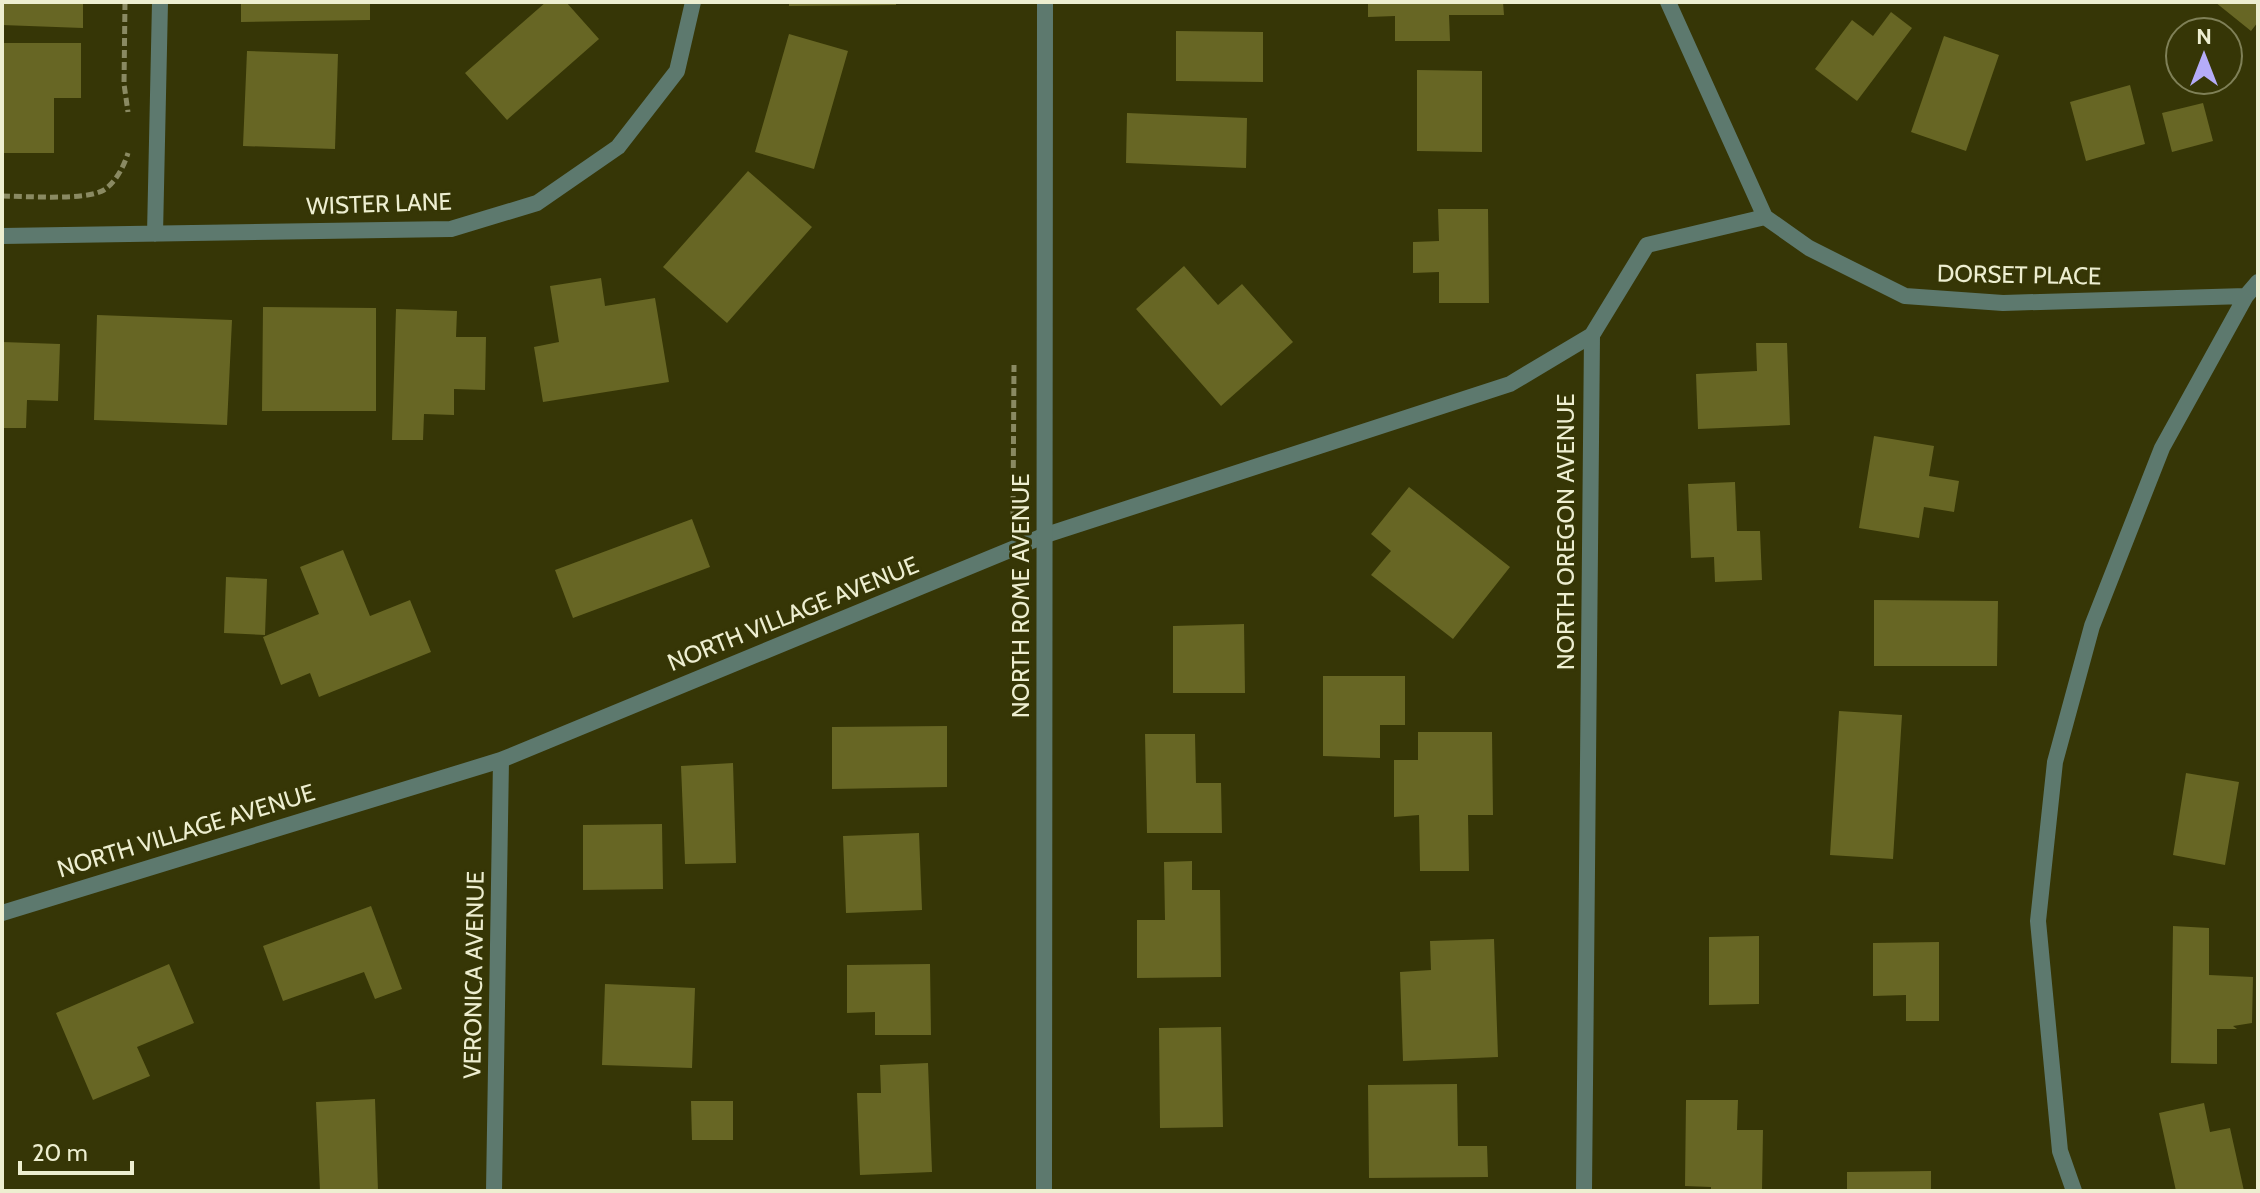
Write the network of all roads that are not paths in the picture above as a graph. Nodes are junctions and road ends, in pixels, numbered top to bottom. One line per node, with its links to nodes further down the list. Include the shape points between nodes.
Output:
1 (160, 2): 6 (street)
2 (693, 2): 6 (street, WISTER LANE, via 677,71 627,137 537,203 451,229)
3 (1045, 2): 11 (street, NORTH ROME AVENUE)
4 (1668, 2): 5 (street)
5 (1765, 217): 9 (street, DORSET PLACE, via 1809,248 1905,296 2003,303); 10 (street, via 1647,245)
6 (155, 234): 7 (street, WISTER LANE)
7 (2, 236)
8 (2258, 282): 9 (street)
9 (2246, 296): 17 (street, via 2162,448 2092,626 2055,762 2038,921 2060,1151)
10 (1592, 335): 11 (street, NORTH VILLAGE AVENUE, via 1510,384); 16 (street, NORTH OREGON AVENUE)
11 (1046, 535): 12 (street, NORTH VILLAGE AVENUE); 15 (street, NORTH ROME AVENUE)
12 (501, 760): 13 (street, NORTH VILLAGE AVENUE); 14 (street, VERONICA AVENUE)
13 (2, 913)
14 (494, 1191)
15 (1044, 1191)
16 (1584, 1191)
17 (2074, 1191)

